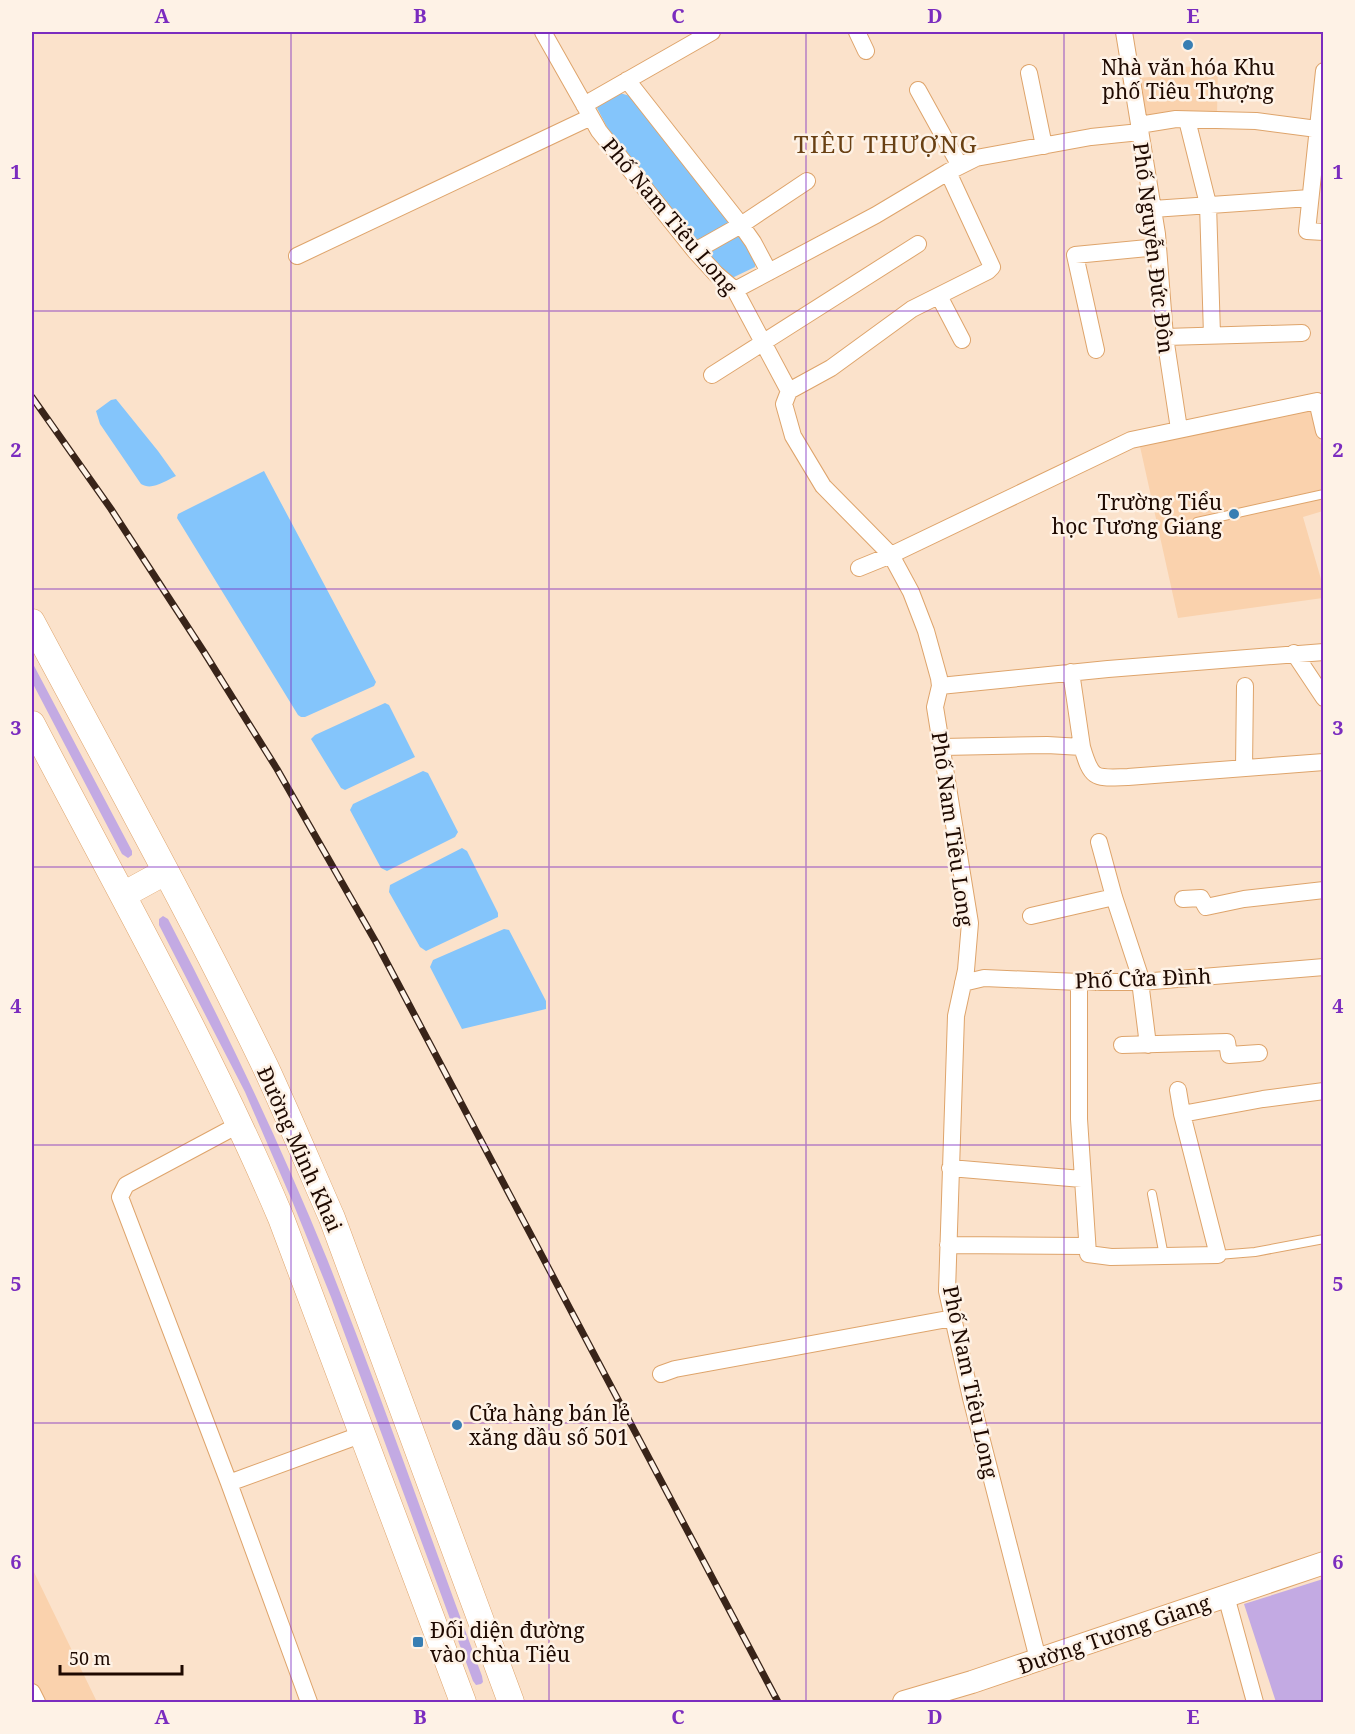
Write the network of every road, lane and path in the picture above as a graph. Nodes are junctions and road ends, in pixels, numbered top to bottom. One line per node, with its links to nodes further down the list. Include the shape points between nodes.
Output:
1 (543, 32): 10 (street, Phố Nam Tiêu Long)
2 (712, 32): 8 (street)
3 (857, 32): 5 (street)
4 (1124, 32): 12 (street, Phố Nguyễn Đức Đôn)
5 (866, 51)
6 (1323, 71): 13 (street)
7 (1029, 73): 14 (street)
8 (627, 80): 10 (street); 20 (street)
9 (918, 90): 15 (street)
10 (587, 111): 24 (street, Phố Nam Tiêu Long, via 598,131); 25 (street)
11 (1187, 120): 12 (street, via 1176,119); 13 (street, via 1256,121); 18 (street)
12 (1139, 129): 14 (street); 19 (street, Phố Nguyễn Đức Đôn)
13 (1317, 129): 17 (street)
14 (1044, 146): 15 (street, via 976,158)
15 (954, 169): 26 (street); 28 (street, via 992,267)
16 (807, 181): 20 (street)
17 (1310, 198): 18 (street); 21 (street, via 1307,231)
18 (1208, 204): 19 (street); 30 (street)
19 (1153, 209): 23 (street, Phố Nguyễn Đức Đôn)
20 (741, 225): 24 (street); 26 (street)
21 (1323, 232)
22 (918, 244): 33 (street)
23 (1158, 247): 31 (street, Phố Nguyễn Đức Đôn); 34 (street, via 1075,255)
24 (698, 250): 27 (street, Phố Nam Tiêu Long, via 716,274)
25 (297, 256)
26 (769, 272): 27 (street)
27 (735, 290): 33 (street, Phố Nam Tiêu Long)
28 (939, 296): 32 (street); 36 (street, via 912,309 831,368)
29 (1302, 333): 30 (street)
30 (1212, 335): 31 (street)
31 (1165, 337): 37 (street, Phố Nguyễn Đức Đôn)
32 (962, 340)
33 (763, 342): 35 (street); 36 (street, Phố Nam Tiêu Long)
34 (1096, 351)
35 (712, 375)
36 (789, 391): 41 (street, Phố Nam Tiêu Long, via 784,404 793,436 823,486)
37 (1179, 429): 38 (street, via 1317,401); 41 (street, via 1131,440)
38 (1323, 431)
39 (1323, 494): 40 (lane)
40 (1197, 522)
41 (891, 555): 42 (street); 47 (street, Phố Nam Tiêu Long, via 918,610)
42 (859, 568)
43 (32, 622): 56 (main road, Đường Minh Khai)
44 (1323, 652): 45 (street)
45 (1294, 653): 46 (street); 49 (street)
46 (1071, 672): 47 (street); 52 (street)
47 (940, 686): 51 (street, Phố Nam Tiêu Long, via 935,707)
48 (1245, 686): 54 (street)
49 (1323, 698)
50 (32, 724): 58 (main road)
51 (942, 747): 52 (street); 65 (street, Phố Nam Tiêu Long, via 970,923)
52 (1082, 747): 54 (street, via 1092,772 1099,778)
53 (1323, 762): 54 (street)
54 (1244, 768)
55 (1099, 842): 59 (street)
56 (165, 872): 58 (main road); 92 (main road, Đường Minh Khai, via 265,1067 332,1218)
57 (1323, 890): 60 (street, via 1206,907 1201,898)
58 (123, 895): 72 (main road)
59 (1114, 897): 61 (street); 64 (street)
60 (1183, 899)
61 (1031, 916)
62 (1323, 967): 64 (street, Phố Cửa Đình)
63 (1079, 982): 64 (street, Phố Cửa Đình); 65 (street, Phố Cửa Đình, via 984,978); 74 (street)
64 (1141, 982): 66 (street)
65 (963, 983): 73 (street, Phố Nam Tiêu Long, via 956,1016)
66 (1148, 1045): 67 (street); 68 (street, via 1227,1042 1229,1054)
67 (1122, 1046)
68 (1259, 1053)
69 (1178, 1090): 71 (street)
70 (1323, 1091): 71 (street)
71 (1182, 1114): 79 (street)
72 (240, 1124): 83 (main road, via 281,1218); 84 (street, via 126,1185 120,1197)
73 (950, 1168): 74 (street); 77 (street, Phố Nam Tiêu Long)
74 (1082, 1179): 78 (street)
75 (1152, 1194): 80 (lane)
76 (1323, 1239): 79 (lane)
77 (948, 1245): 78 (street); 81 (street, Phố Nam Tiêu Long, via 947,1291)
78 (1086, 1246): 80 (street, via 1088,1254 1111,1257)
79 (1218, 1255): 80 (street)
80 (1164, 1256)
81 (953, 1318): 82 (street); 87 (street, Phố Nam Tiêu Long)
82 (662, 1374)
83 (363, 1434): 84 (street); 91 (main road)
84 (230, 1483): 90 (street)
85 (1323, 1563): 86 (main road, Đường Tương Giang)
86 (1226, 1596): 87 (main road, Đường Tương Giang); 94 (street)
87 (1038, 1659): 93 (main road, Đường Tương Giang)
88 (32, 1692): 89 (street)
89 (37, 1702)
90 (309, 1702)
91 (463, 1702)
92 (511, 1702)
93 (904, 1702)
94 (1255, 1702)

